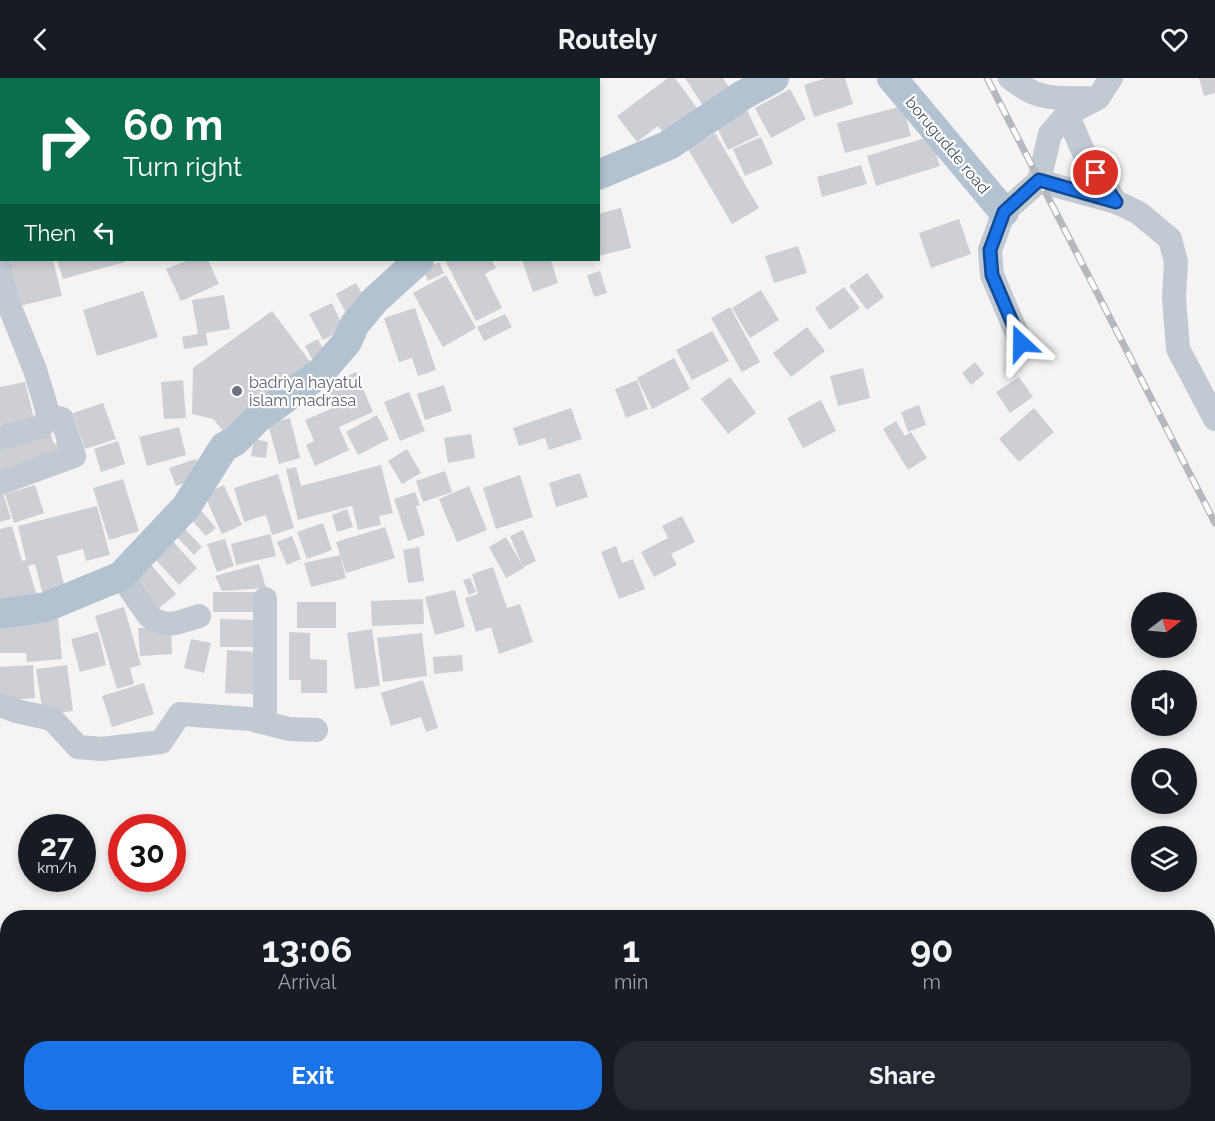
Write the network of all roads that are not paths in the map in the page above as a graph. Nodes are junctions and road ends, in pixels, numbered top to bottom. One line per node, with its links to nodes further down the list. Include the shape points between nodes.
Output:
1 (774, 78): 6 (main road, via 669,145)
2 (892, 78): 9 (main road, borugudde road)
3 (1010, 78): 4 (street, via 1030,93 1049,98)
4 (1105, 88): 5 (street)
5 (1067, 114): 7 (street, via 1050,134); 8 (street, via 1086,158)
6 (600, 174)
7 (1039, 180): 8 (street); 9 (street)
8 (1116, 202): 14 (street, via 1139,213 1170,239 1176,262 1178,349)
9 (1004, 212): 12 (street, via 990,250 992,275)
10 (418, 261): 17 (main road, via 375,300 320,373 224,447 186,507)
11 (0, 270): 13 (street)
12 (1021, 343)
13 (49, 416): 15 (street, via 41,427); 16 (street, via 62,418 74,456)
14 (1215, 419)
15 (0, 438)
16 (0, 483)
17 (121, 576): 19 (main road, via 46,607); 20 (street, via 155,621 173,624)
18 (265, 598): 22 (street)
19 (0, 614)
20 (199, 616)
21 (0, 705): 22 (street, via 52,719 78,747 102,750 161,742 180,714)
22 (265, 723): 23 (street)
23 (316, 730)

